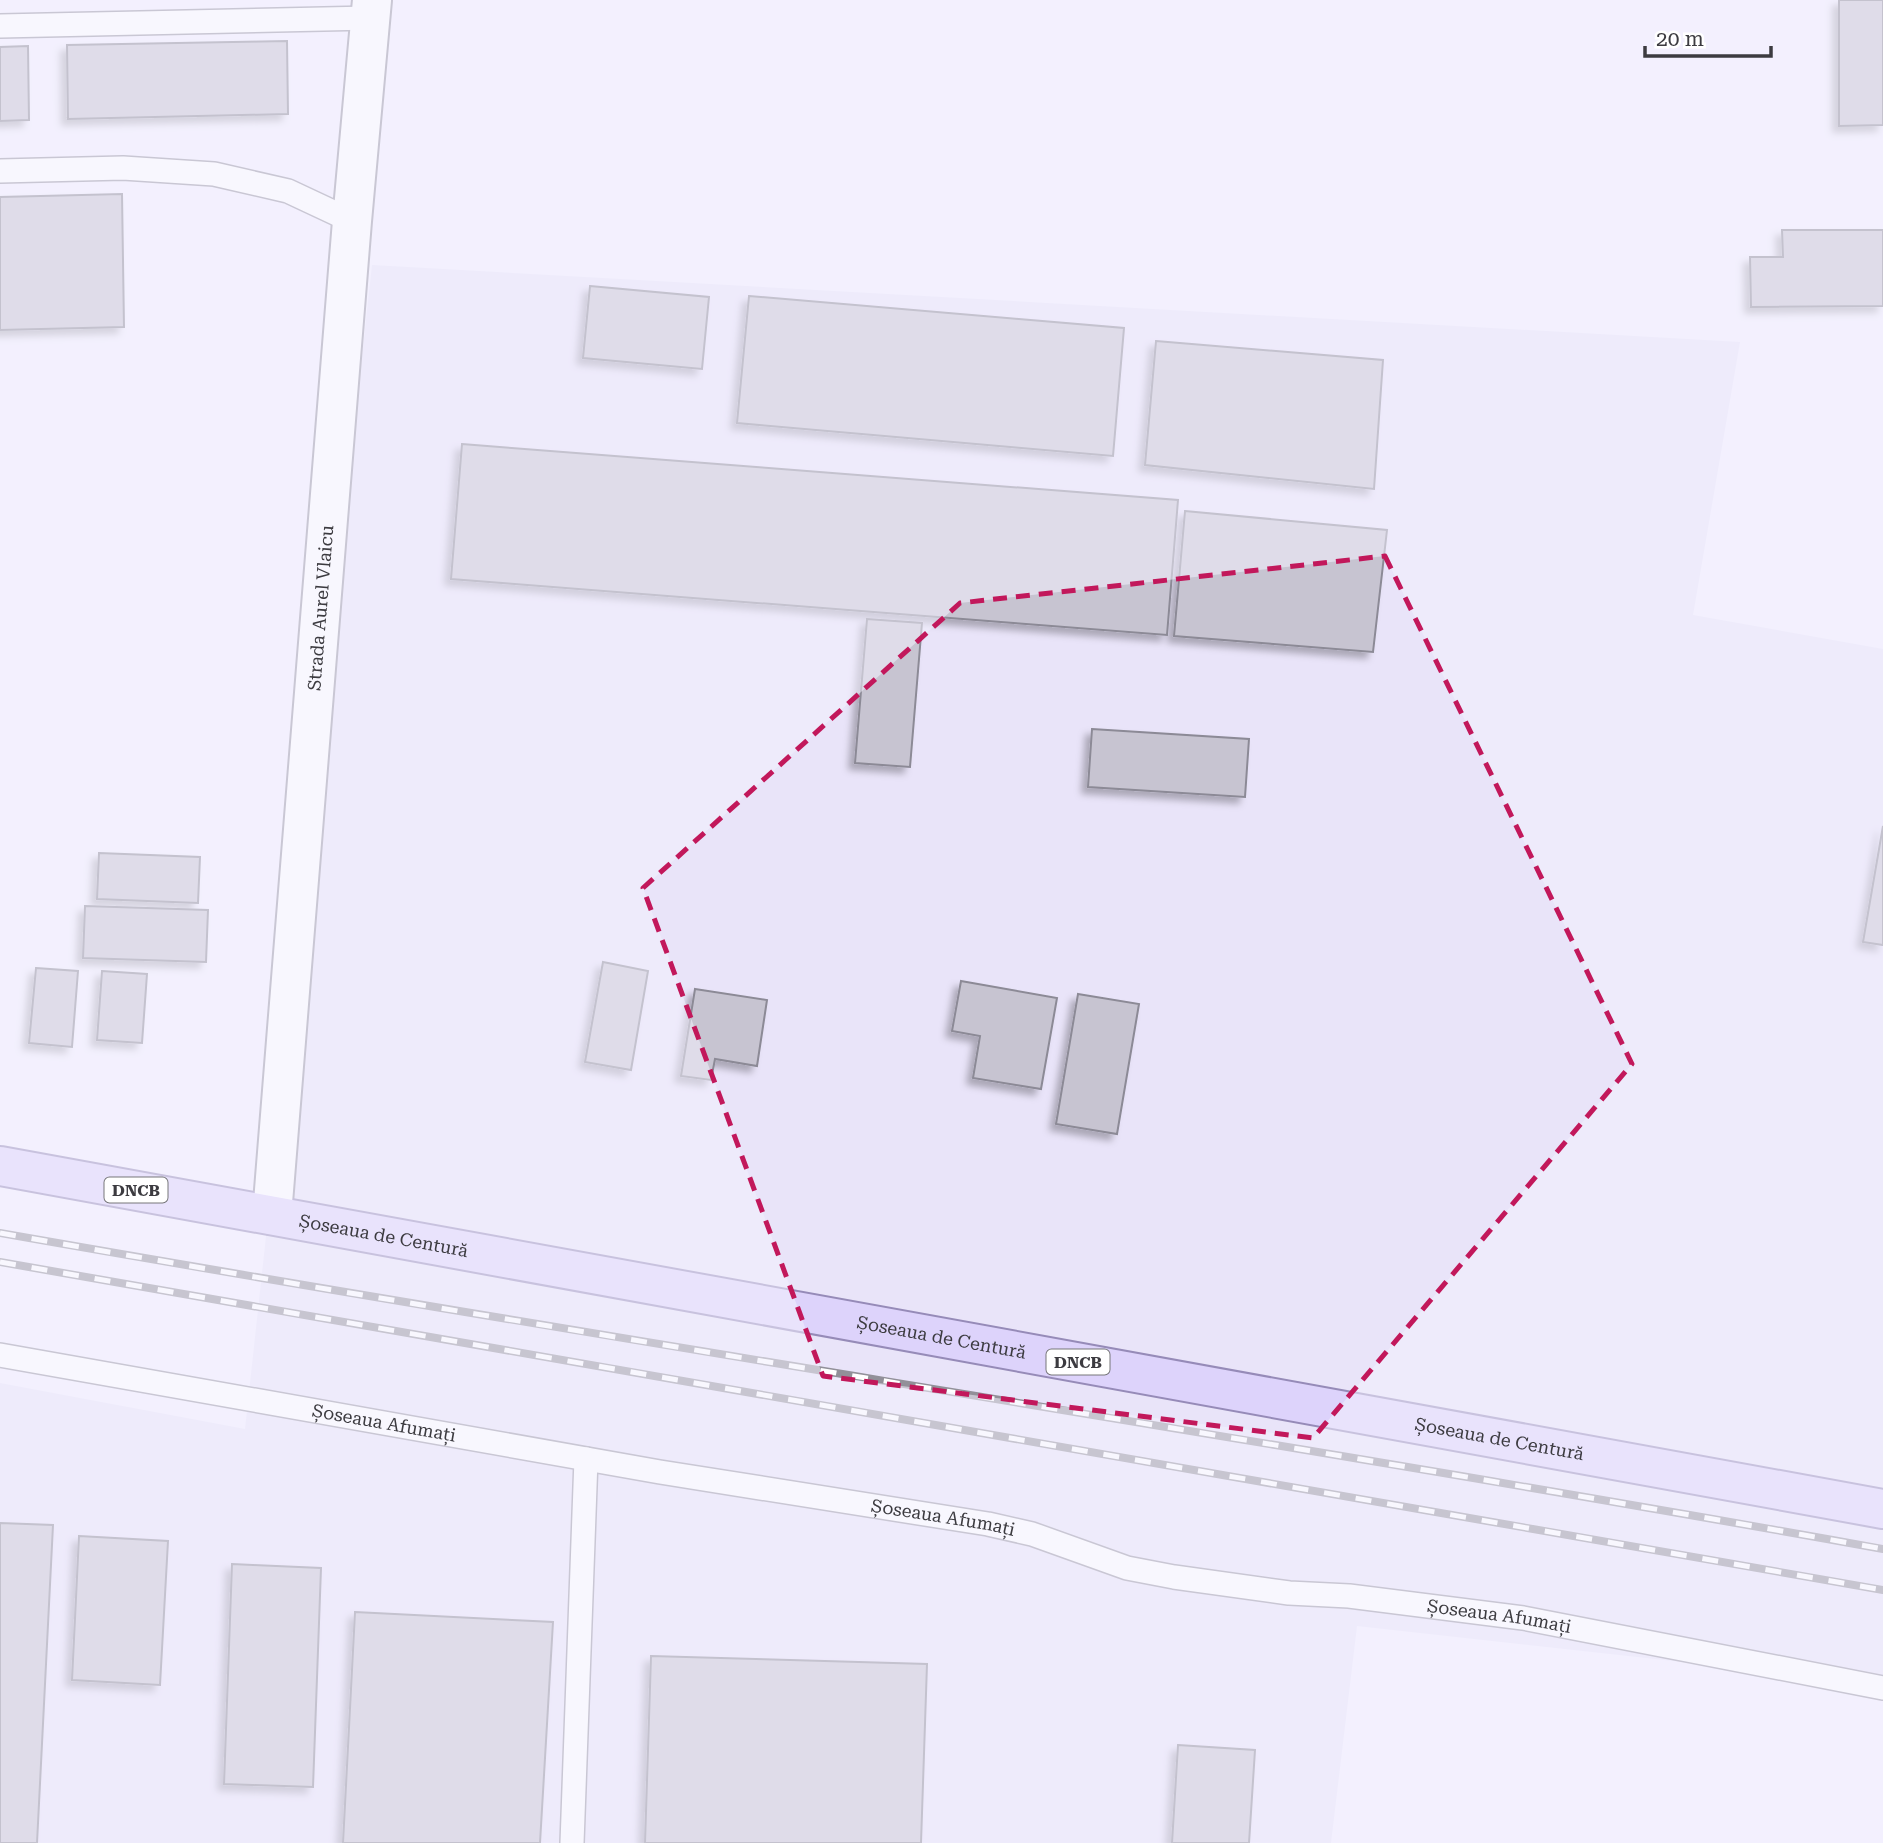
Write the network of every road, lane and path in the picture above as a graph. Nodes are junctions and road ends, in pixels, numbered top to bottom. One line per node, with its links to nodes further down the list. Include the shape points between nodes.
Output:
1 (371, 9): 2 (lane); 4 (street, Strada Aurel Vlaicu)
2 (0, 26)
3 (0, 171): 4 (lane, via 123,168 214,174 288,191)
4 (352, 221): 6 (street, Strada Aurel Vlaicu)
5 (0, 1166): 6 (main road, Șoseaua de Centură / DNCB)
6 (272, 1215): 9 (main road, Șoseaua de Centură / DNCB)
7 (0, 1355): 8 (lane, Șoseaua Afumați)
8 (586, 1459): 10 (lane, Șoseaua Afumați, via 988,1524 1032,1534 1127,1568 1174,1577 1523,1618); 11 (lane)
9 (1883, 1509)
10 (1883, 1688)
11 (572, 1843)

